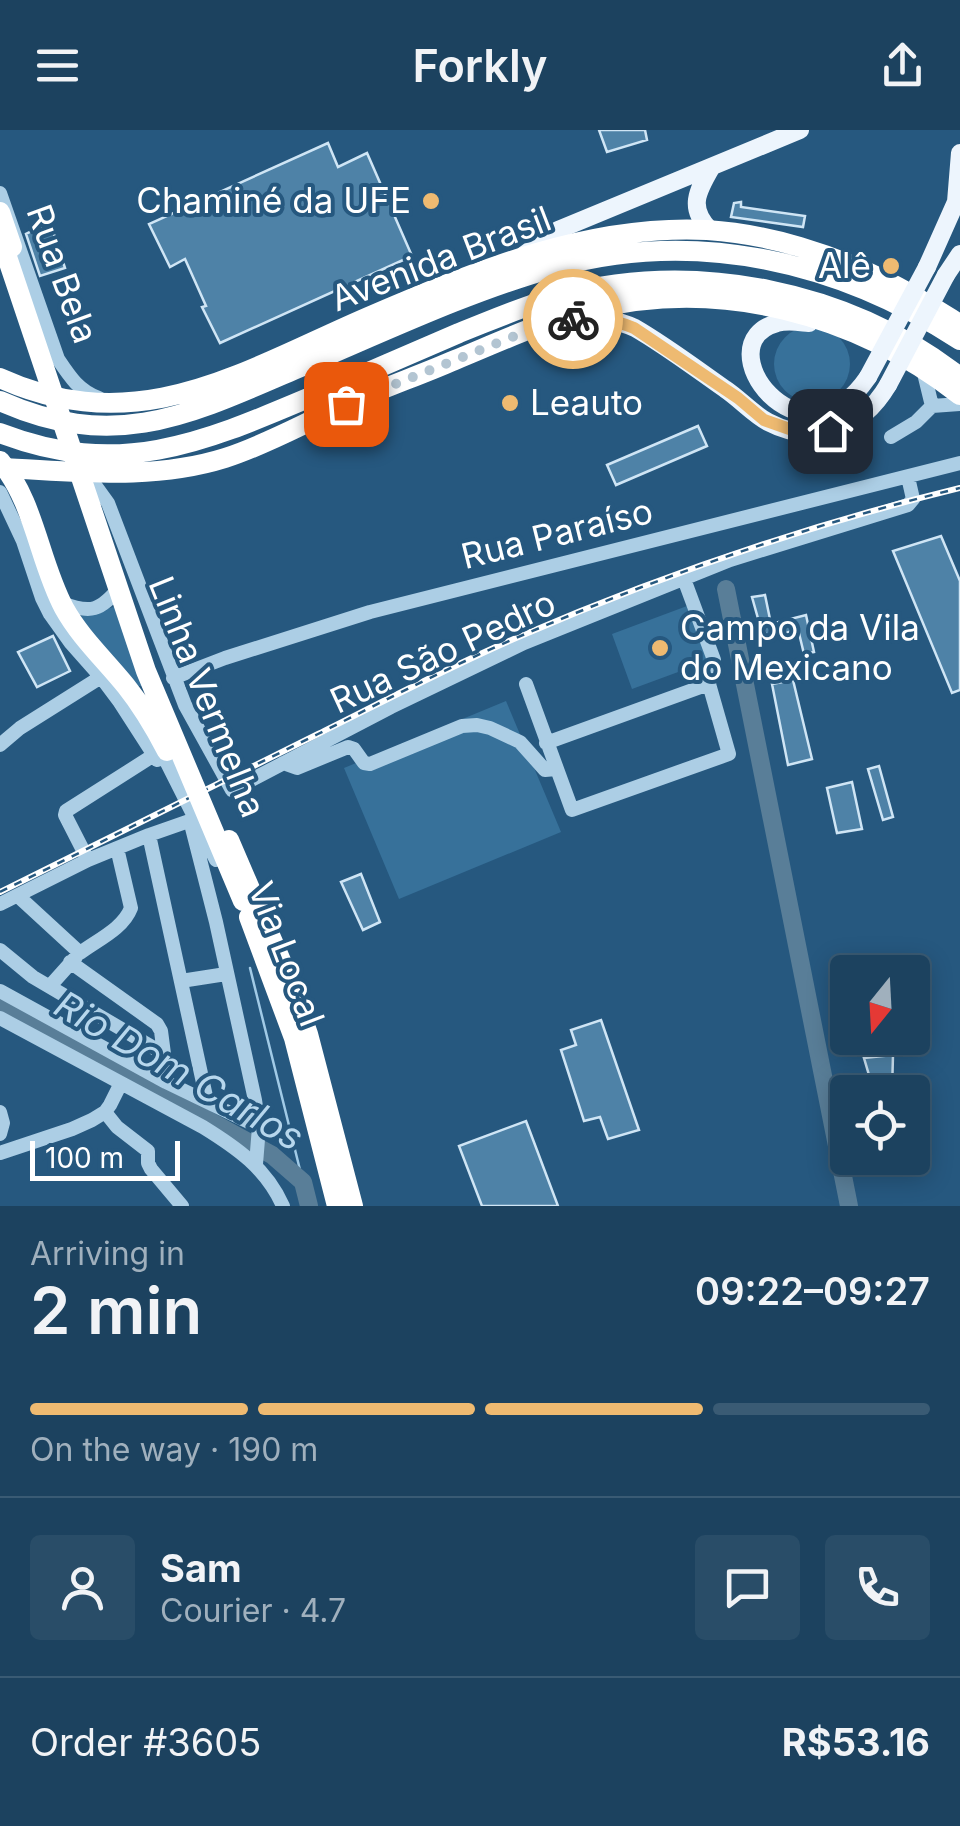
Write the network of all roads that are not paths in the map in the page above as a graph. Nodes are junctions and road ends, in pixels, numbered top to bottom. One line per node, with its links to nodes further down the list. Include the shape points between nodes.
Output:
1 (800, 130): 3 (main road)
2 (960, 156): 18 (main road, bridge, via 956,202 858,392 845,402 798,412)
3 (710, 168): 6 (main road, via 696,199 698,216); 9 (main road, via 558,230)
4 (0, 193): 22 (street, Rua Bela, via 58,359 86,393)
5 (0, 212): 74 (highway, Linha Vermelha, bridge, via 170,708 254,892 308,1034)
6 (710, 230): 9 (highway, Avenida Brasil, via 638,232); 12 (highway, Avenida Brasil, via 828,257 890,282)
7 (0, 236): 52 (highway, Linha Vermelha, bridge, via 146,670)
8 (960, 254): 20 (main road, bridge, via 879,401 864,416 830,431 798,432 764,420)
9 (529, 255): 10 (highway, via 651,240 716,241 801,261); 22 (highway, Avenida Brasil, via 238,374 163,399)
10 (870, 290): 14 (highway, Avenida Brasil); 21 (highway, Avenida Brasil, via 737,254 634,254 557,266 505,283 176,417 91,425)
11 (557, 319): 13 (highway, via 622,303 693,298 762,304); 20 (main road, via 618,321); 23 (highway)
12 (960, 324)
13 (838, 325): 15 (highway); 18 (main road, via 767,327 751,354)
14 (960, 340)
15 (922, 368): 19 (highway); 25 (street)
16 (960, 377): 28 (highway, via 869,322 798,296 689,280 624,283 533,304 212,438)
17 (0, 378): 22 (highway, Avenida Brasil, via 59,399)
18 (760, 386): 20 (main road)
19 (960, 395)
20 (738, 398)
21 (0, 401)
22 (118, 404)
23 (346, 404): 28 (highway, via 335,402 223,444); 31 (highway, via 228,457)
24 (960, 404): 25 (street)
25 (932, 406): 27 (street)
26 (0, 432): 28 (highway, via 91,454)
27 (891, 437)
28 (155, 452)
29 (960, 463): 33 (street, Rua Paraíso)
30 (74, 472): 31 (highway); 32 (highway, via 32,469); 34 (street)
31 (129, 472): 34 (street, via 111,487)
32 (1, 476): 37 (street, Via Local, via 15,493); 52 (highway, bridge, via 20,491 74,625 162,740)
33 (908, 476): 36 (street, Rua São Pedro, via 908,506); 39 (street, Rua Paraíso, via 370,612)
34 (108, 503): 35 (street)
35 (133, 572): 37 (street, via 95,609); 39 (street)
36 (684, 579): 41 (street, via 714,660); 45 (street, Rua São Pedro, via 512,648)
37 (48, 599): 38 (street, via 70,642); 73 (street, Via Local, via 134,705 234,899 278,1004)
38 (101, 677): 43 (street); 44 (street)
39 (173, 678): 45 (street, Rua São Pedro, via 232,790)
40 (526, 684): 42 (street)
41 (709, 684): 42 (street); 46 (street, via 729,754 572,810)
42 (546, 743): 46 (street)
43 (0, 745)
44 (154, 755): 47 (street); 50 (street, via 66,812)
45 (284, 762): 46 (street, via 297,768 348,748 370,764 477,725 520,742 545,770)
46 (556, 769)
47 (189, 822): 48 (street); 56 (street)
48 (148, 835): 49 (street); 57 (street)
49 (117, 848): 50 (street); 55 (street, via 131,908)
50 (88, 860): 51 (street)
51 (18, 896): 53 (street); 55 (street)
52 (243, 902): 73 (highway, Linha Vermelha, via 294,1038)
53 (0, 904)
54 (0, 950): 58 (street)
55 (75, 957): 58 (street); 61 (street, via 158,1024)
56 (226, 974): 57 (street); 67 (street)
57 (180, 981): 64 (street)
58 (50, 986): 61 (street)
59 (0, 990): 62 (street)
60 (0, 1018): 63 (street)
61 (164, 1054): 62 (street)
62 (166, 1082): 64 (street)
63 (121, 1083): 66 (street); 70 (street)
64 (207, 1101): 67 (street)
65 (0, 1112): 68 (street)
66 (104, 1112): 69 (street); 71 (street, via 148,1151 151,1169)
67 (259, 1131): 70 (street)
68 (0, 1134)
69 (0, 1153)
70 (256, 1160): 72 (street)
71 (182, 1206)
72 (283, 1206)
73 (333, 1206)
74 (353, 1206)

